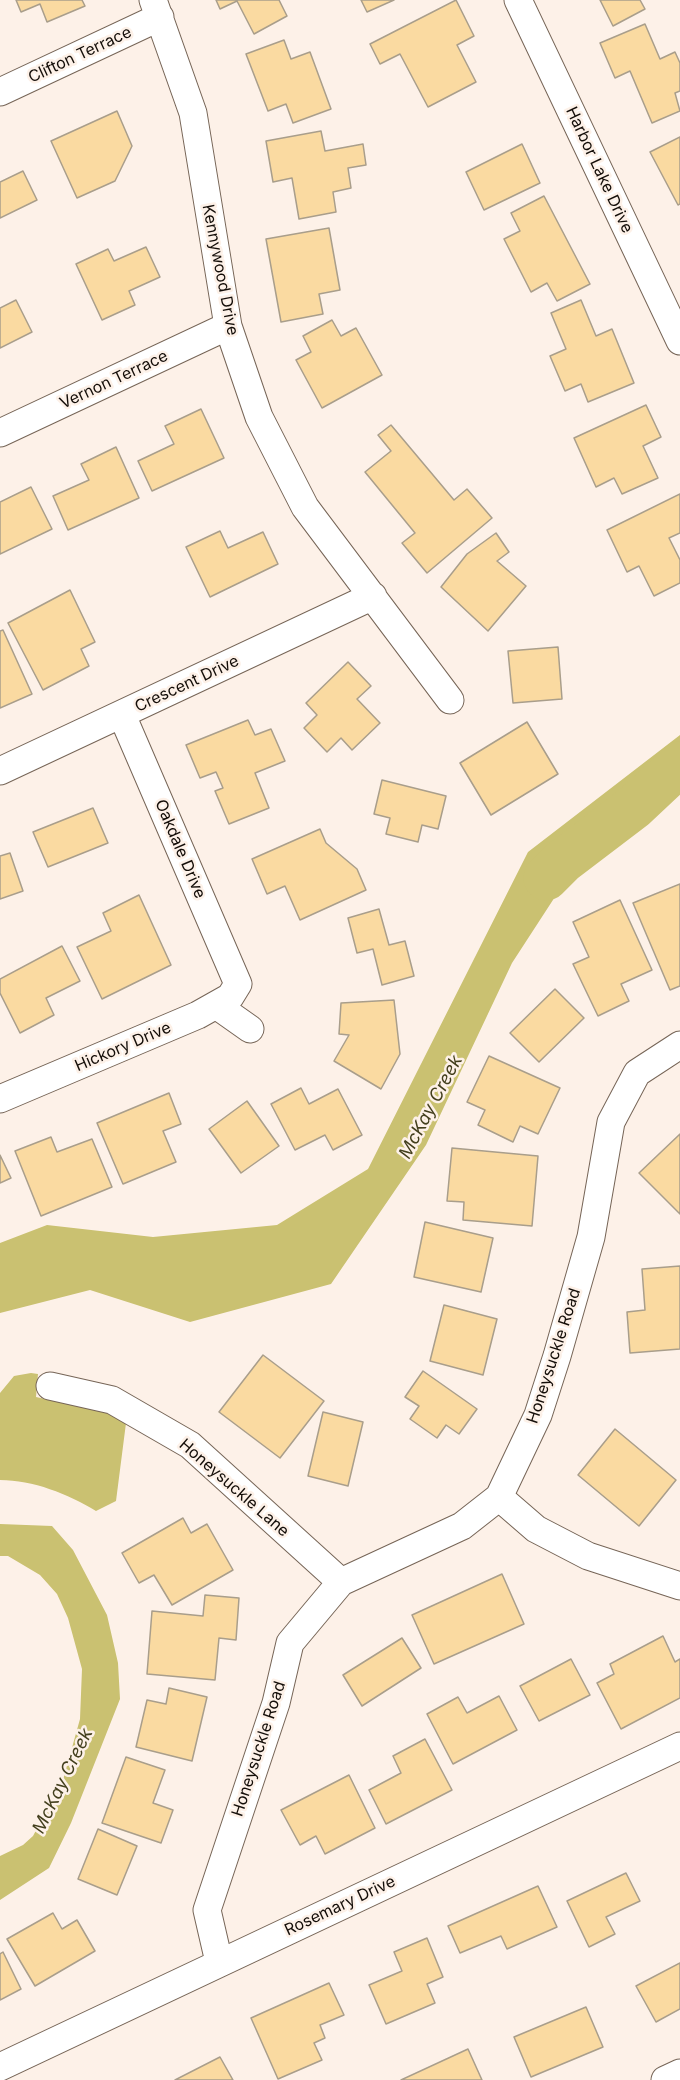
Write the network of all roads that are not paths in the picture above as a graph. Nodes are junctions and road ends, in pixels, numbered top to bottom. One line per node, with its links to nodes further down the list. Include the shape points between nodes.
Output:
1 (518, 0): 5 (street, Harbor Lake Drive)
2 (156, 9): 3 (street, Clifton Terrace); 4 (street, Kennywood Drive, via 193,113)
3 (0, 92)
4 (228, 326): 6 (street, Vernon Terrace); 7 (street, Kennywood Drive, via 259,417 305,507)
5 (680, 341)
6 (0, 433)
7 (373, 596): 8 (street, Kennywood Drive); 9 (street, Crescent Drive)
8 (450, 700)
9 (122, 715): 10 (street, Crescent Drive); 11 (street, Oakdale Drive)
10 (0, 771)
11 (238, 984): 12 (street, Hickory Drive, via 230,996)
12 (216, 1005): 13 (street); 15 (street, Hickory Drive)
13 (250, 1029)
14 (680, 1045): 17 (street, Honeysuckle Road, via 637,1073 611,1122 591,1237 557,1356 538,1414)
15 (0, 1099)
16 (50, 1386): 18 (street, Honeysuckle Lane, via 112,1400 190,1445)
17 (499, 1497): 18 (street, Honeysuckle Road, via 462,1526); 19 (street, via 536,1529 588,1556)
18 (341, 1582): 21 (street, Honeysuckle Road, via 290,1643 276,1703 207,1910)
19 (680, 1586)
20 (680, 1746): 21 (street, Rosemary Drive)
21 (219, 1962): 22 (street, Rosemary Drive)
22 (0, 2067)
23 (680, 2073): 24 (street)
24 (665, 2080)

